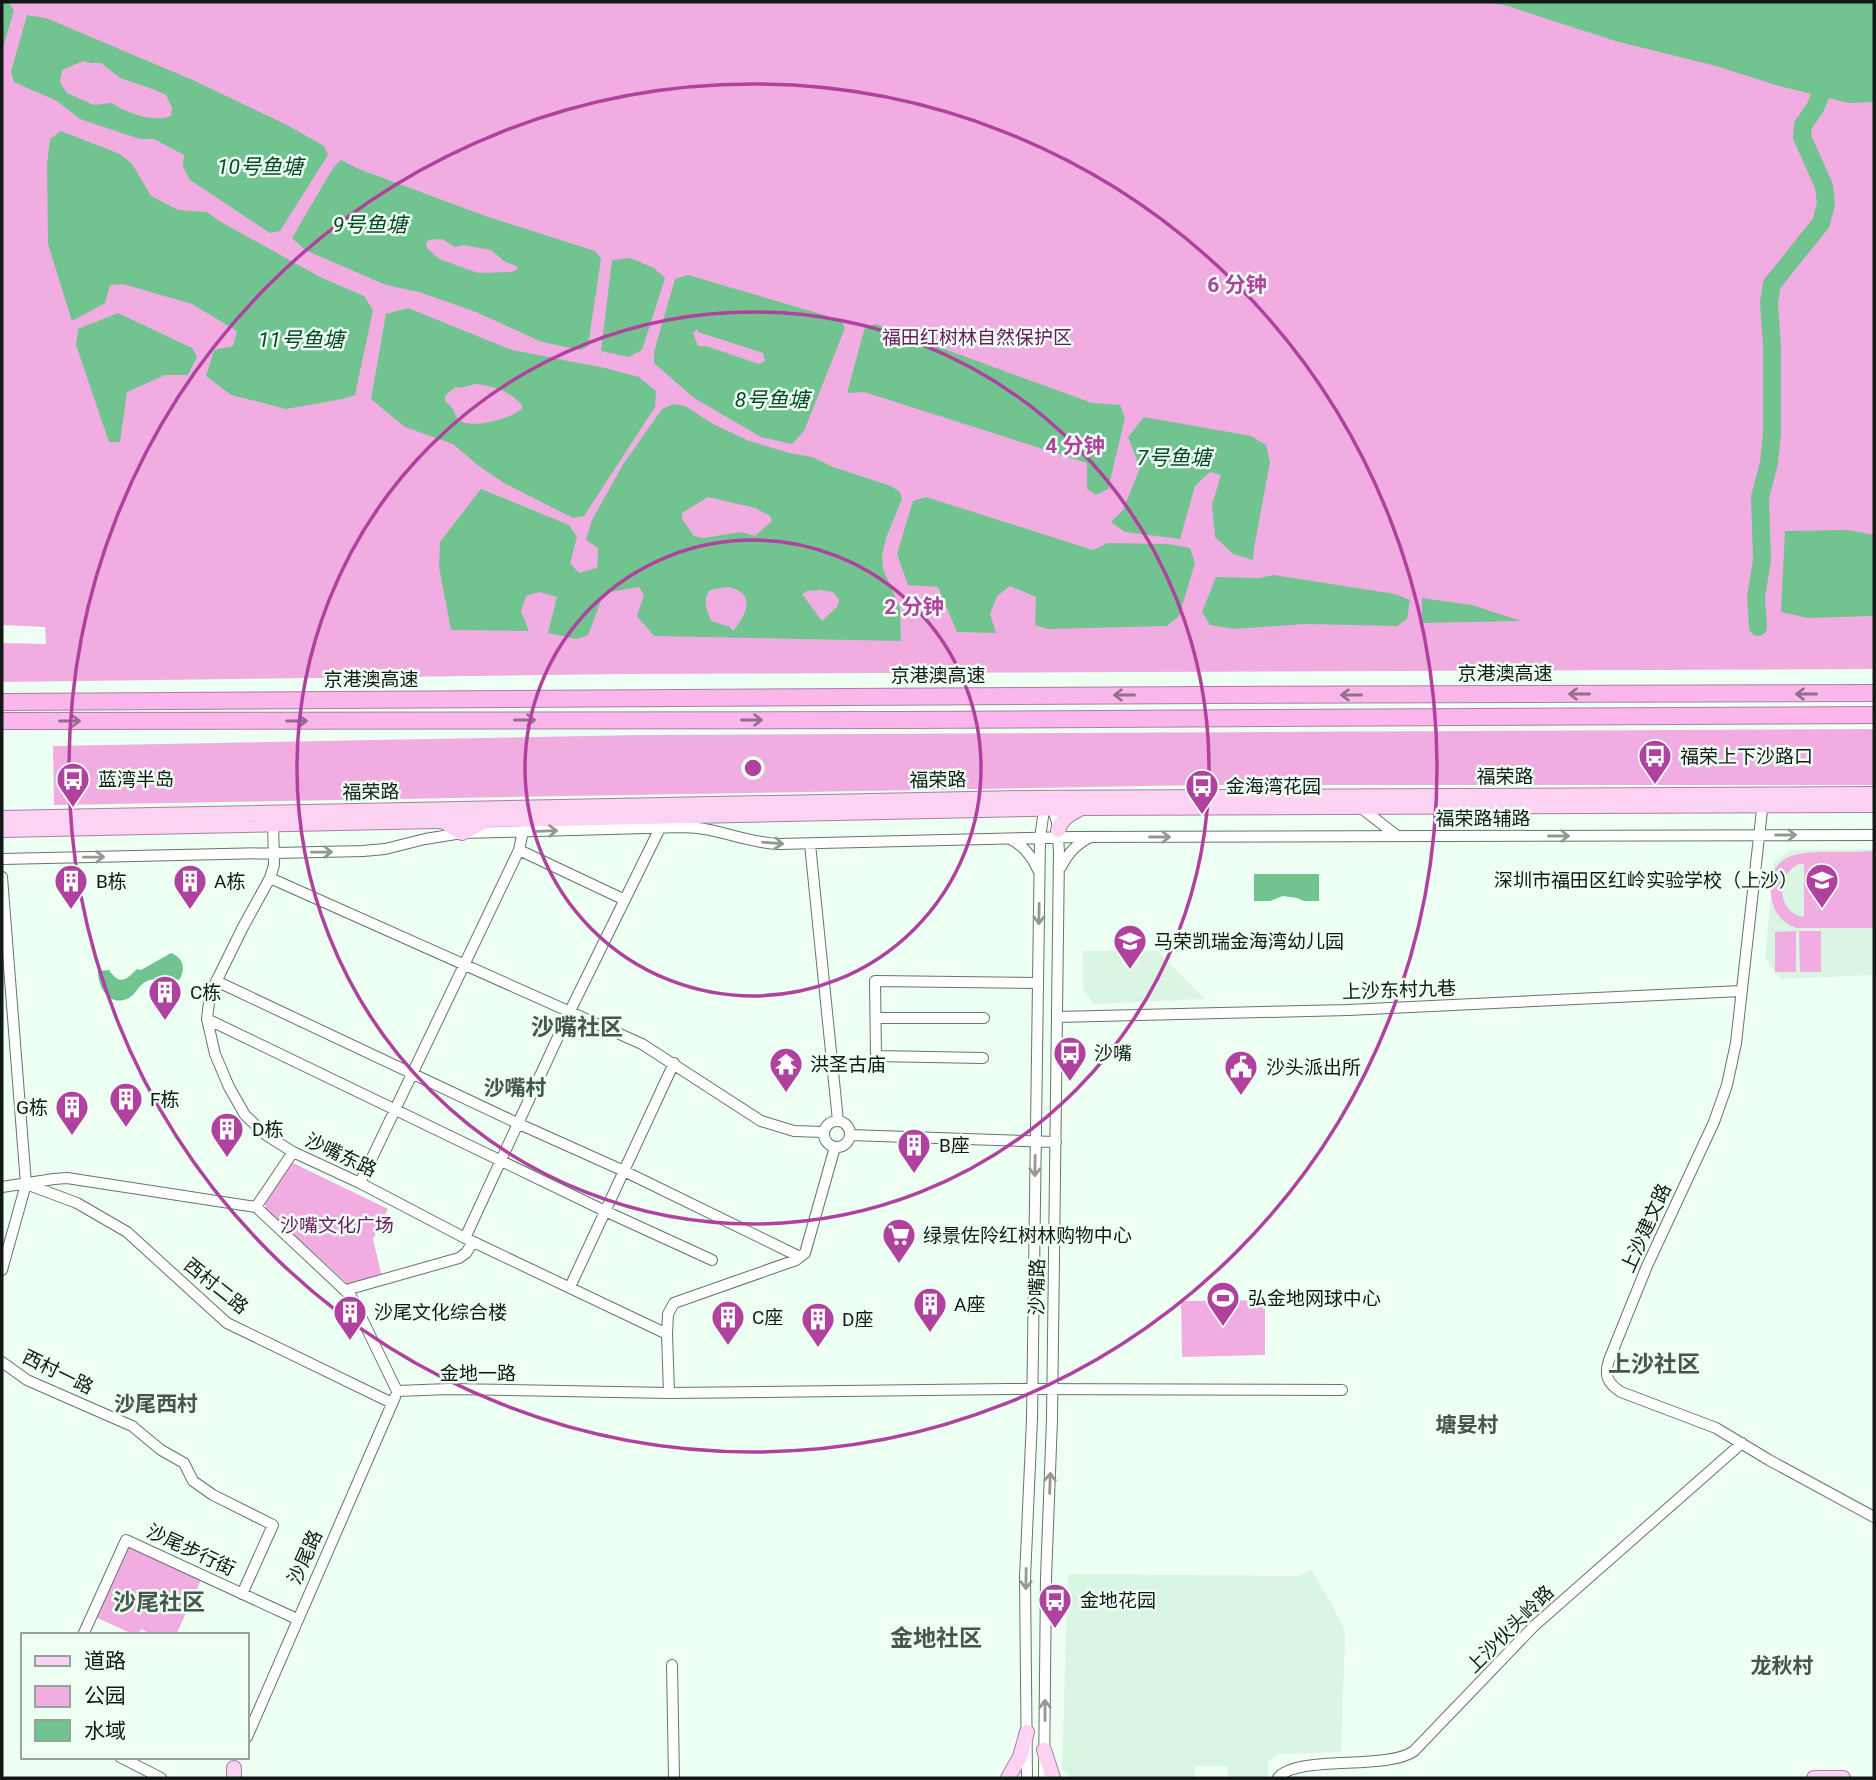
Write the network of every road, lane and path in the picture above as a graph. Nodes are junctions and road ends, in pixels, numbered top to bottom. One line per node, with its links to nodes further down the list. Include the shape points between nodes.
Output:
1 (1874, 693): 2 (highway, 京港澳高速, one-way to 2)
2 (2, 702)
3 (1874, 715): 4 (highway, one-way to 3)
4 (2, 721)
5 (1874, 794): 6 (main road, 福荣路)
6 (1763, 800): 7 (main road, 福荣路); 8 (main road, 福荣路); 9 (main road, 福荣路); 20 (street, 上沙建文路)
7 (1048, 803): 10 (main road, 福荣路); 12 (main road, 福荣路); 15 (main road, 福荣路); 19 (street, 沙嘴路); 24 (street, 沙嘴路)
8 (1874, 805)
9 (1360, 807): 10 (main road, 福荣路); 22 (street)
10 (1083, 808): 19 (main road, via 1061,821)
11 (2, 818): 12 (main road, 福荣路)
12 (273, 819): 14 (main road, 福荣路); 16 (main road, 福荣路); 28 (street, 沙嘴东路)
13 (487, 820): 14 (main road, 福荣路); 15 (main road, 福荣路); 18 (main road)
14 (442, 821): 18 (main road)
15 (663, 822): 17 (street, 福荣路辅路, one-way to 15); 26 (street, 福荣路辅路, one-way to 26, via 771,844); 34 (street)
16 (2, 830)
17 (523, 831): 18 (street, 福荣路辅路); 27 (street)
18 (463, 833): 28 (street, 福荣路辅路, one-way to 18, via 378,850)
19 (1058, 833): 23 (street, 福荣路辅路); 24 (street, 福荣路辅路); 30 (street, 沙嘴路)
20 (1759, 835): 21 (street, 福荣路辅路, one-way to 21); 22 (street, 福荣路辅路, one-way to 20); 38 (street, 上沙建文路)
21 (1874, 835)
22 (1398, 836): 23 (street, 福荣路辅路, one-way to 22)
23 (1091, 837): 30 (street, via 1072,850)
24 (1040, 838): 25 (street, 福荣路辅路); 33 (street, 沙嘴路)
25 (1007, 839): 26 (street, 福荣路辅路); 33 (street, via 1026,850)
26 (810, 844): 48 (street)
27 (519, 850): 34 (street); 35 (street)
28 (274, 853): 29 (street, 福荣路辅路, one-way to 28); 32 (street, 沙嘴东路)
29 (2, 859)
30 (1059, 873): 40 (street, 沙嘴路)
31 (2, 877): 59 (street)
32 (270, 878): 35 (street); 36 (street, 沙嘴东路)
33 (1040, 879): 37 (street, 沙嘴路, one-way to 37)
34 (625, 900): 39 (street)
35 (464, 965): 39 (street); 46 (street)
36 (216, 981): 43 (street, 沙嘴东路); 46 (street)
37 (1038, 983): 41 (street, via 875,981); 52 (street, 沙嘴路)
38 (1741, 991): 40 (street, 上沙东村九巷, via 1348,1010); 77 (street, 上沙建文路, via 1732,1066 1721,1104 1647,1266 1606,1372 1621,1392 1716,1428)
39 (570, 1011): 45 (street); 49 (street)
40 (1057, 1017): 53 (street, 沙嘴路)
41 (876, 1018): 42 (street); 44 (street, via 876,1056)
42 (985, 1018)
43 (207, 1019): 47 (street); 55 (street, 沙嘴东路, via 215,1054 245,1115)
44 (983, 1058)
45 (674, 1063): 50 (street, via 761,1121 794,1131); 57 (street)
46 (412, 1072): 47 (street); 49 (street)
47 (395, 1108): 56 (street); 58 (street)
48 (838, 1121): 50 (street); 51 (street, via 848,1128)
49 (517, 1124): 56 (street); 57 (street)
50 (824, 1132): 54 (street)
51 (849, 1135): 52 (street); 54 (street, via 846,1143)
52 (1036, 1142): 53 (street); 71 (street, 沙嘴路, one-way to 71)
53 (1056, 1143): 72 (street, 沙嘴路)
54 (835, 1147): 64 (street, via 809,1241)
55 (293, 1152): 58 (street, 沙嘴东路); 61 (street)
56 (500, 1161): 62 (street); 63 (street)
57 (624, 1171): 62 (street); 64 (street)
58 (360, 1183): 63 (street, 沙嘴东路)
59 (26, 1184): 60 (street); 61 (street, via 67,1178); 66 (street); 76 (street, 西村二路, via 77,1203 127,1232 227,1323)
60 (2, 1187)
61 (256, 1207): 68 (street)
62 (605, 1211): 65 (street); 67 (street)
63 (469, 1240): 67 (street, 沙嘴东路); 68 (street, via 466,1253 459,1258)
64 (800, 1256): 69 (street, via 674,1303)
65 (712, 1260)
66 (2, 1270)
67 (570, 1287): 69 (street, 沙嘴东路)
68 (346, 1290): 74 (street)
69 (667, 1334): 75 (street)
70 (2, 1362): 79 (street, 西村一路, via 27,1380 132,1426 184,1463 193,1481 272,1525)
71 (1032, 1389): 72 (street, 金地一路); 75 (street, 金地一路); 83 (street, 沙嘴路, one-way to 83, via 1025,1578)
72 (1053, 1389): 73 (street, 金地一路); 85 (street, 沙嘴路, one-way to 72)
73 (1342, 1390)
74 (397, 1391): 75 (street, 金地一路); 76 (street, 沙尾路)
75 (669, 1393)
76 (392, 1403): 80 (street, 沙尾路)
77 (1742, 1443): 78 (street, 上沙建文路); 93 (street, 上沙伙头岭路, via 1534,1626 1414,1751 1398,1758 1293,1769)
78 (1874, 1517)
79 (242, 1594): 80 (street, 沙尾步行街); 81 (street, 沙尾步行街, via 126,1540)
80 (297, 1619): 84 (street, 沙尾路)
81 (84, 1633)
82 (673, 1665): 88 (street)
83 (1027, 1732): 89 (main road); 90 (street, 沙嘴路)
84 (248, 1735)
85 (1044, 1750): 91 (street, 沙嘴路); 92 (main road)
86 (124, 1759): 87 (street)
87 (161, 1778)
88 (674, 1778)
89 (1008, 1778)
90 (1027, 1778)
91 (1044, 1778)
92 (1053, 1778)
93 (1278, 1778)
94 (1814, 1778): 95 (main road)
95 (1843, 1778)

